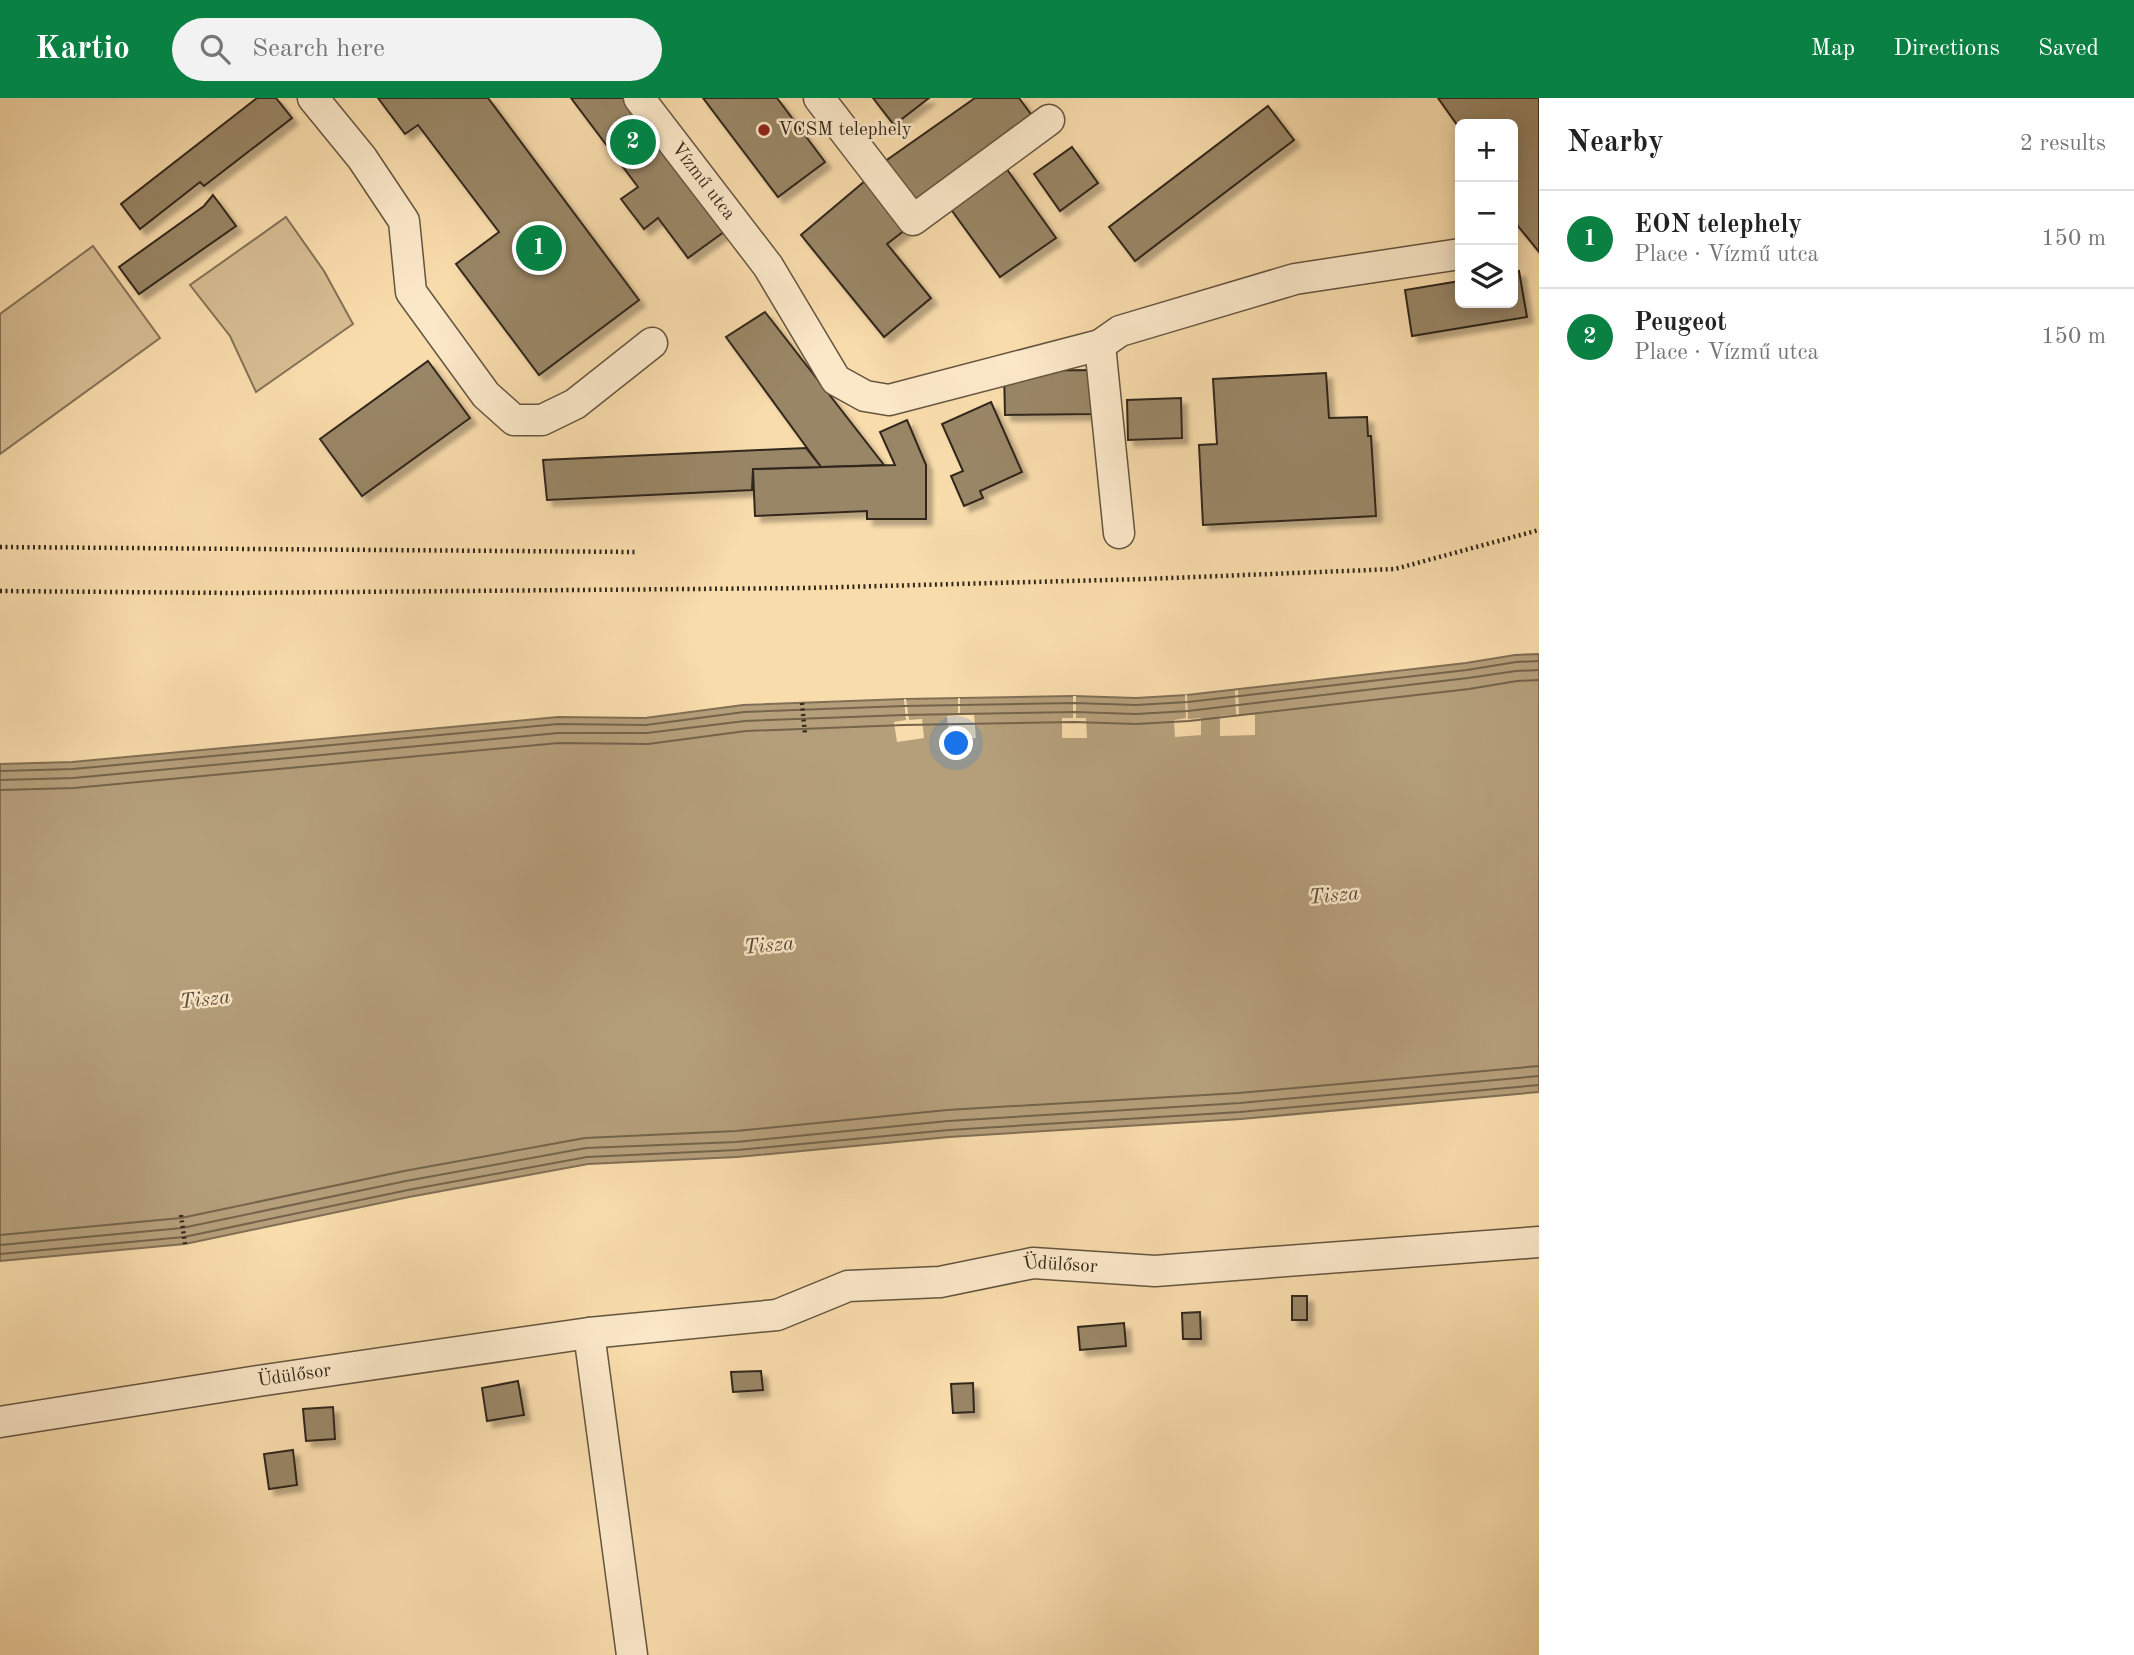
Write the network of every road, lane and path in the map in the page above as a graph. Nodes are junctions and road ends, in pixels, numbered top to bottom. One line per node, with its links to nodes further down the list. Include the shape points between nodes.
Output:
1 (313, 98): 6 (street, via 362,158 404,221 411,292 486,396 514,420 542,420 575,404)
2 (639, 98): 7 (street, Vízmű utca, via 768,266 836,380 865,397 889,400)
3 (819, 98): 4 (street, via 913,220)
4 (1049, 120)
5 (1455, 255): 7 (street, Vízmű utca, via 1295,279 1120,331)
6 (652, 343)
7 (1100, 345): 9 (street)
8 (1539, 530): 12 (path, via 1395,569 1187,578 763,588)
9 (1119, 533)
10 (0, 547): 11 (path)
11 (637, 552)
12 (0, 591)
13 (802, 703): 14 (path)
14 (805, 734)
15 (181, 1214): 17 (path)
16 (1539, 1242): 18 (street, Üdülősor, via 1155,1271 1033,1263 940,1282 848,1286 777,1315)
17 (185, 1244)
18 (589, 1333): 19 (street, Üdülősor); 20 (street)
19 (0, 1422)
20 (632, 1655)

